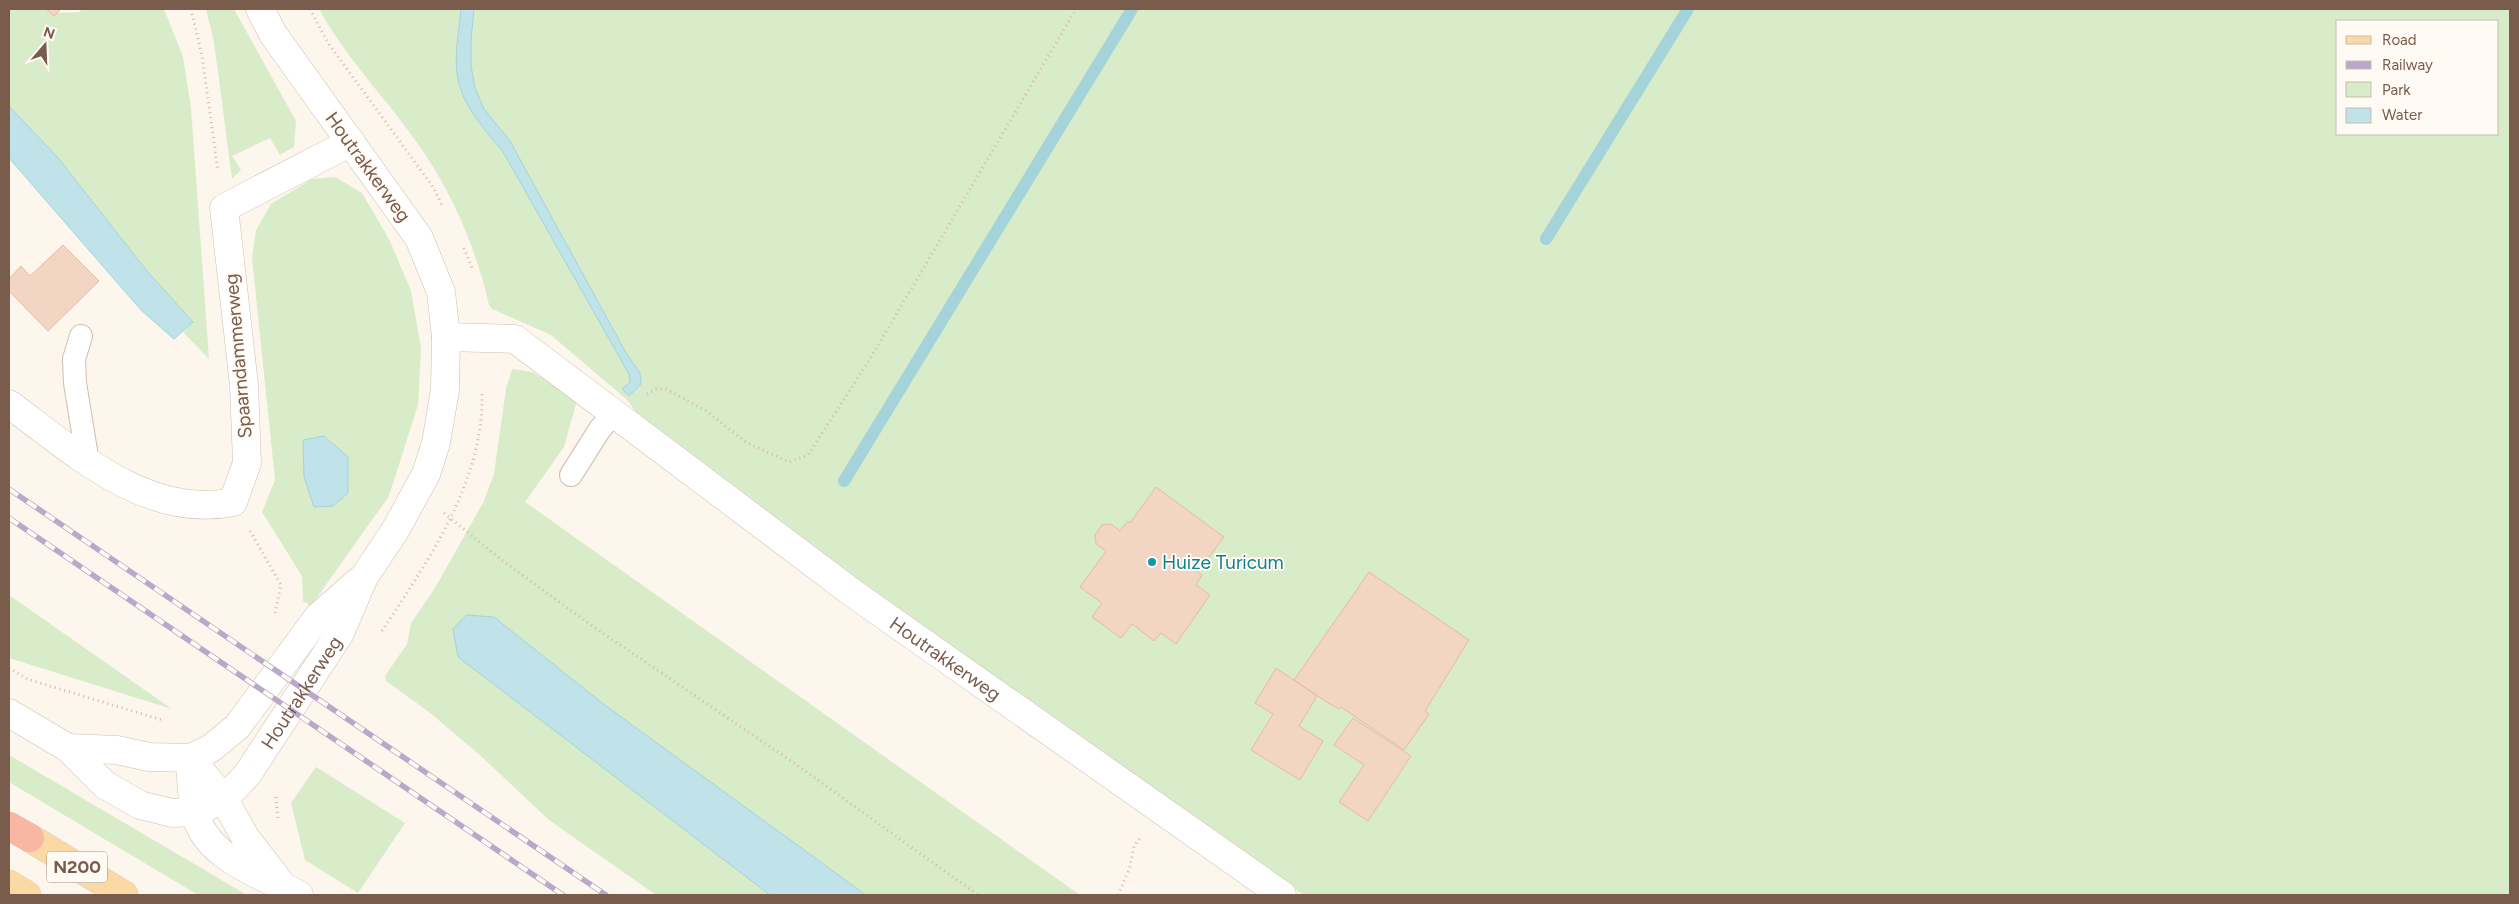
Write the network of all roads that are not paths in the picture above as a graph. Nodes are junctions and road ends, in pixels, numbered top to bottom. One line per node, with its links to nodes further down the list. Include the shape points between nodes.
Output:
1 (260, 9): 2 (street, Houtrakkerweg, via 273,34)
2 (351, 142): 4 (street, Houtrakkerweg, via 419,238 441,292); 7 (street, Spaarndammerweg, via 224,208 244,385 247,463 233,502 215,506 172,502 128,486)
3 (81, 336): 7 (lane, via 74,359 75,383)
4 (446, 337): 6 (street, Houtrakkerweg, via 515,339); 9 (street, Houtrakkerweg, via 441,417 426,474)
5 (9, 404): 7 (street)
6 (614, 413): 8 (lane); 20 (street, Houtrakkerweg, via 854,594)
7 (88, 462)
8 (570, 475)
9 (364, 577): 12 (street, Houtrakkerweg, via 318,617 237,727 210,749); 13 (street, Houtrakkerweg, via 340,633 247,774)
10 (9, 713): 11 (street)
11 (68, 748): 12 (street); 14 (street, via 105,784 140,805 172,813)
12 (190, 758): 13 (street); 14 (street)
13 (224, 799): 14 (street); 17 (street, via 245,837)
14 (195, 812): 17 (street, via 203,834 228,858)
15 (19, 832): 19 (main road, N200)
16 (9, 884): 18 (main road, N200)
17 (291, 891)
18 (28, 895)
19 (124, 895)
20 (1282, 895)

